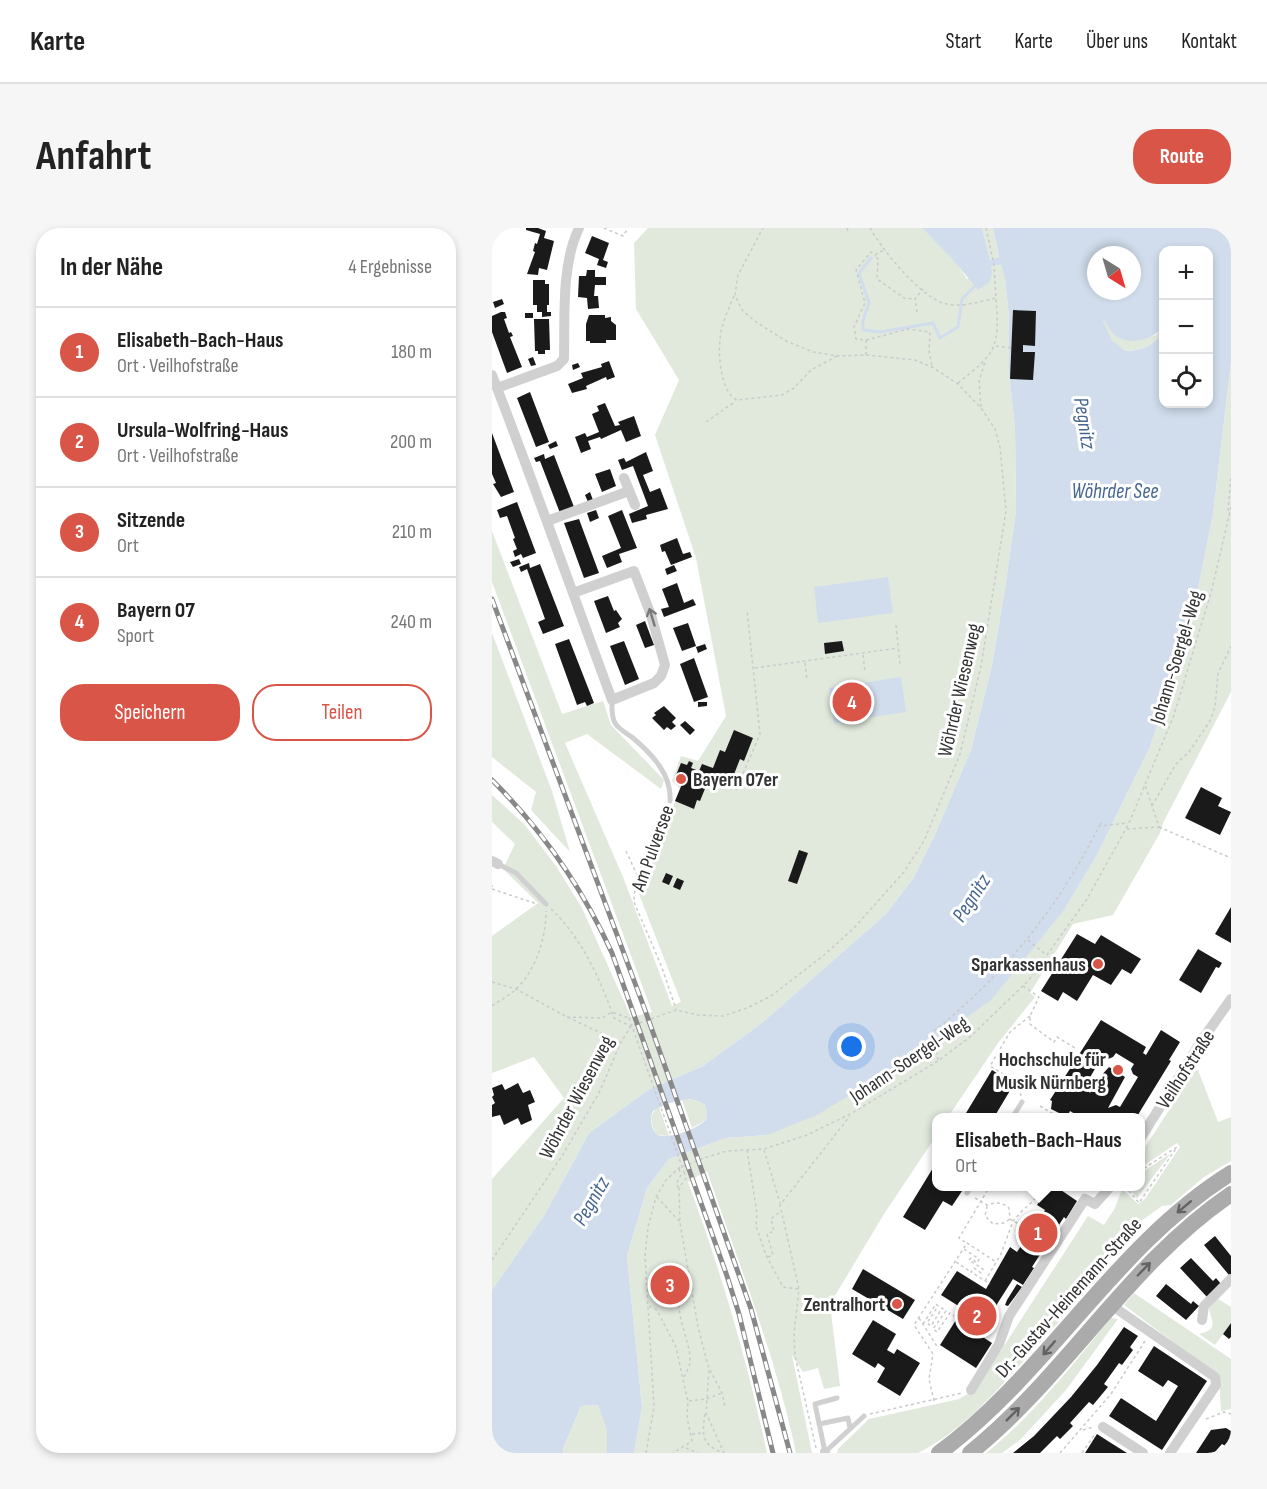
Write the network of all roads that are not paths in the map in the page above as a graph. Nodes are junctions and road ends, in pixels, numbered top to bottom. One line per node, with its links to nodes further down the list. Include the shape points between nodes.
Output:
1 (579, 228): 3 (street, via 571,243 564,359 557,366)
2 (492, 375): 3 (street)
3 (497, 388): 7 (street)
4 (624, 478): 5 (street)
5 (629, 491): 6 (street); 7 (street)
6 (634, 505)
7 (547, 521): 8 (street)
8 (573, 593): 9 (street); 9 (street, one-way to 8, via 654,683 661,676 665,665 651,615 634,571)
9 (612, 700): 10 (lane, Am Pulversee, via 615,724 638,742 668,778)
10 (670, 801)
11 (495, 862): 12 (lane, via 516,873)
12 (546, 904)
13 (1231, 999): 16 (street, Veilhofstraße)
14 (1022, 1102): 15 (lane)
15 (1015, 1113)
16 (1145, 1132)
17 (1231, 1173): 30 (main road, Dr.-Gustav-Heinemann-Straße, one-way to 30, via 1191,1200 1152,1235 1005,1397)
18 (1104, 1191): 23 (street, via 1095,1204 1085,1199 1008,1316 999,1344)
19 (1231, 1194): 21 (main road, Dr.-Gustav-Heinemann-Straße, one-way to 19, via 1170,1243)
20 (1231, 1279): 22 (street, via 1204,1306)
21 (1111, 1305): 31 (main road, Dr.-Gustav-Heinemann-Straße, one-way to 21, via 1024,1403); 33 (street, via 1215,1377 1216,1385)
22 (1202, 1320)
23 (971, 1390)
24 (837, 1398): 26 (lane, via 814,1404)
25 (864, 1416): 28 (lane)
26 (819, 1424): 28 (lane, via 848,1418); 29 (lane)
27 (1103, 1427): 32 (street)
28 (850, 1428): 29 (lane)
29 (825, 1452)
30 (939, 1453)
31 (970, 1453)
32 (1143, 1453)
33 (1170, 1453)

